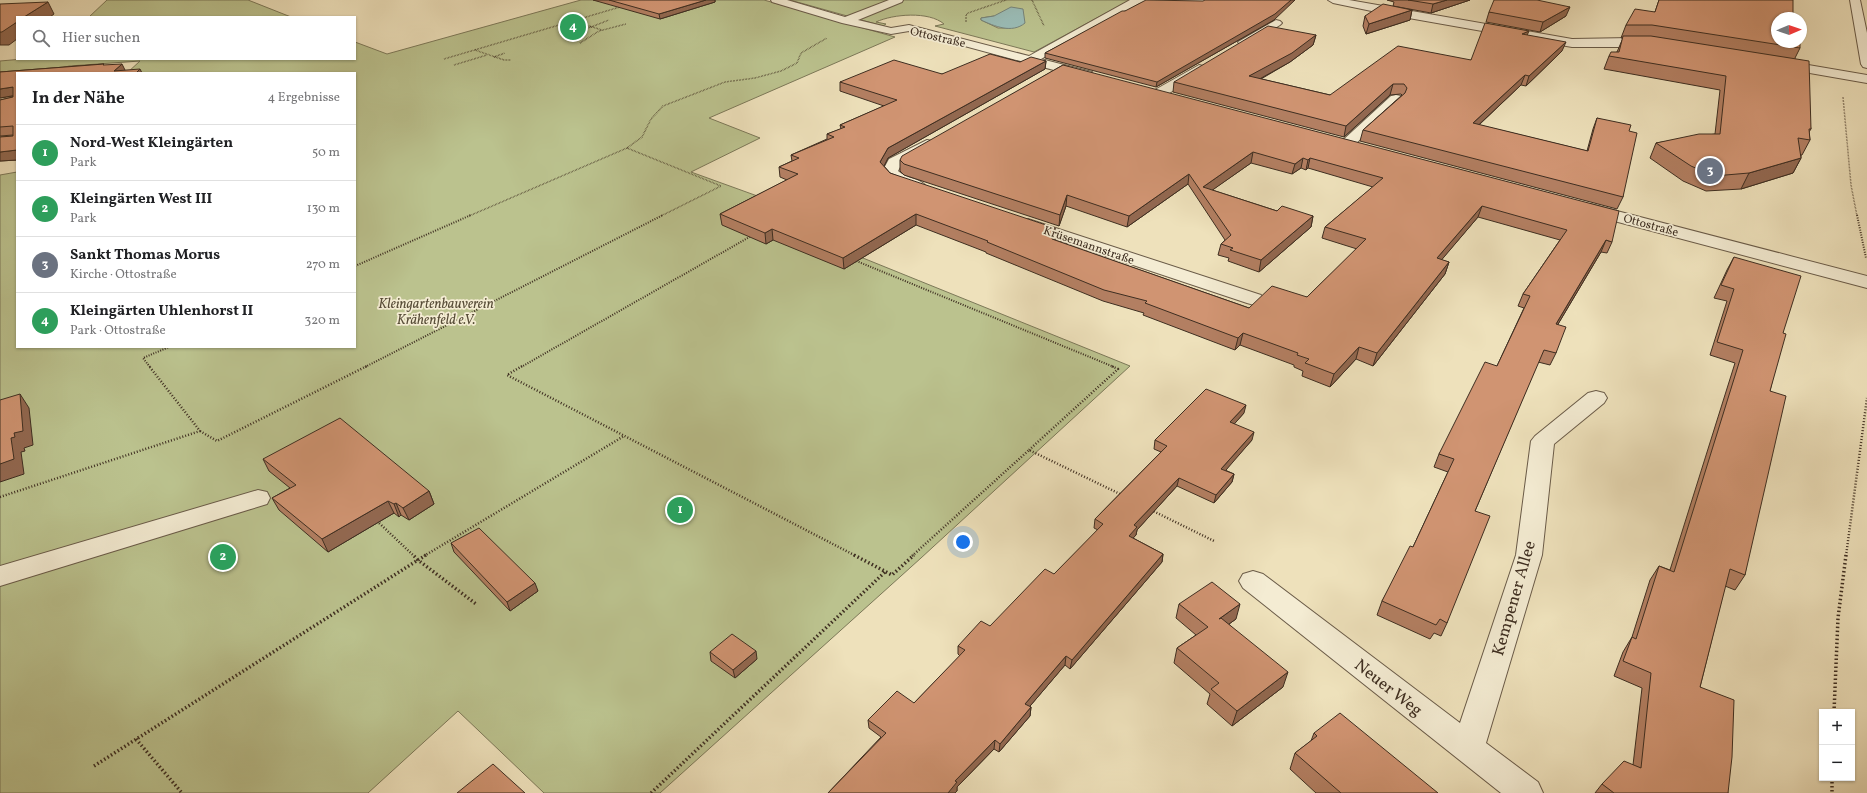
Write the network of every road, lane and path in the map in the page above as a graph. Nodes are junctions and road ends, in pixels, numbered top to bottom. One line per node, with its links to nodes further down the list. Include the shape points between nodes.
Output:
1 (776, 0): 11 (street, Ottostraße)
2 (898, 0): 11 (street)
3 (1006, 0): 15 (path, via 968,13 965,18)
4 (1032, 0): 16 (path)
5 (1204, 0): 31 (street, via 1138,0)
6 (1333, 0): 21 (street, via 1572,43)
7 (1855, 0): 34 (street)
8 (625, 5): 9 (path)
9 (573, 20): 17 (path); 24 (path)
10 (609, 20): 17 (path)
11 (846, 21): 14 (street, Ottostraße)
12 (1276, 23): 23 (street)
13 (626, 24): 18 (path)
14 (861, 24): 31 (street, Ottostraße, via 891,31 910,28); 48 (path, via 818,41 801,52 797,63 781,71 725,82 696,91 663,106 651,119 642,137)
15 (969, 26)
16 (1044, 26)
17 (591, 27): 18 (path); 19 (path, via 565,33)
18 (602, 30): 20 (path)
19 (568, 35)
20 (580, 43)
21 (1612, 43): 22 (street, via 1640,42); 27 (street)
22 (1666, 45)
23 (1236, 47)
24 (474, 50): 26 (path); 29 (path)
25 (505, 53): 28 (path)
26 (488, 54): 28 (path); 35 (path)
27 (1610, 55)
28 (494, 57): 30 (path)
29 (444, 58)
30 (511, 60)
31 (1030, 60): 36 (street, Ottostraße)
32 (1210, 62): 42 (street)
33 (1767, 62): 37 (street)
34 (1867, 64)
35 (454, 65)
36 (1060, 68): 38 (street, Ottostraße); 40 (street)
37 (1842, 74): 39 (street); 55 (path, via 1851,185)
38 (1098, 78)
39 (1867, 78)
40 (1039, 80)
41 (1143, 90): 42 (street)
42 (1158, 94): 44 (street)
43 (1396, 99): 47 (street)
44 (1180, 100)
45 (942, 135): 50 (street, via 894,162 890,172 897,179)
46 (1332, 140): 47 (street)
47 (1347, 144): 49 (street)
48 (626, 148): 56 (path); 62 (path, via 721,186 217,441)
49 (1362, 148)
50 (934, 192)
51 (1574, 204): 57 (street, Ottostraße)
52 (1016, 220): 58 (street, Krüsemannstraße)
53 (756, 234): 63 (path, via 507,375)
54 (850, 258): 64 (path, via 1118,369)
55 (1867, 260)
56 (356, 266)
57 (1867, 282)
58 (1254, 299)
59 (167, 348): 62 (path, via 143,358)
60 (1596, 398): 78 (street, Kempener Allee, via 1543,441 1529,555)
61 (1867, 398): 76 (path, via 1838,618)
62 (200, 431): 65 (path)
63 (624, 436): 71 (path); 72 (path)
64 (1029, 450): 67 (path); 72 (path, via 892,575)
65 (0, 497)
66 (258, 498): 73 (street, via 48,564)
67 (1128, 498)
68 (1150, 509): 70 (path)
69 (372, 516): 71 (path)
70 (1214, 541)
71 (418, 560): 75 (path); 77 (path)
72 (886, 572): 82 (path)
73 (0, 576)
74 (1253, 581): 78 (street, Neuer Weg)
75 (476, 604)
76 (1834, 709)
77 (136, 739): 79 (path); 81 (path)
78 (1468, 748): 83 (street, Neuer Weg)
79 (94, 766)
80 (1832, 781): 84 (path)
81 (182, 793)
82 (651, 793)
83 (1526, 793)
84 (1832, 793)

